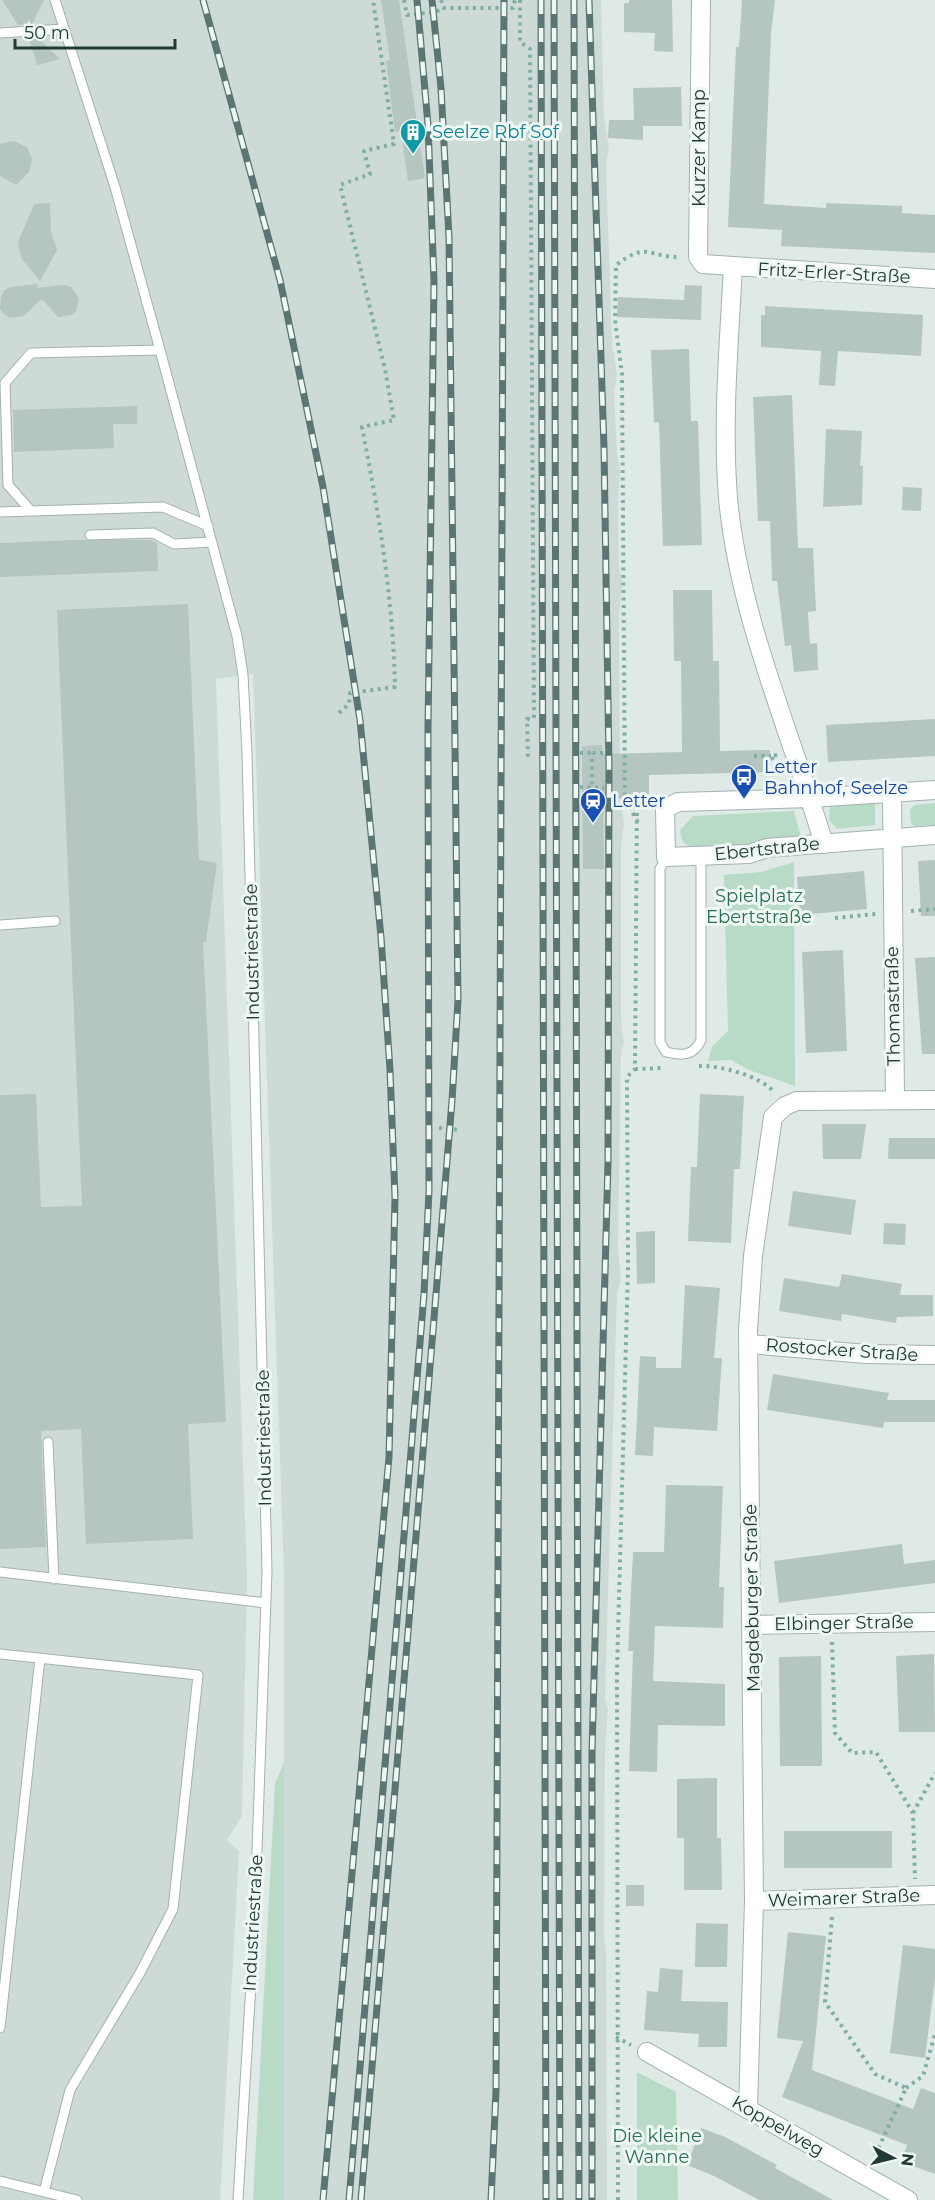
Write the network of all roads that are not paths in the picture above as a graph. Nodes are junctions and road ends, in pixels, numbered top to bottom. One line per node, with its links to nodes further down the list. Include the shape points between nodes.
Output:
1 (55, 0): 3 (lane, Industriestraße)
2 (700, 0): 5 (street, Kurzer Kamp, via 698,257 703,264)
3 (64, 29): 4 (lane); 7 (lane, Industriestraße, via 115,187)
4 (0, 33)
5 (733, 267): 6 (street, Fritz-Erler-Straße); 16 (street, via 725,429 729,500 740,570 759,642)
6 (935, 279)
7 (160, 350): 8 (lane, via 31,353 5,383); 11 (lane, Industriestraße)
8 (2, 436): 9 (lane, via 8,485)
9 (31, 511): 10 (lane); 11 (lane, via 163,507)
10 (0, 512)
11 (208, 526): 13 (lane, Industriestraße)
12 (90, 535): 13 (lane, via 153,533 174,544)
13 (212, 542): 31 (lane, Industriestraße, via 237,636 243,675)
14 (935, 790): 15 (street)
15 (892, 793): 16 (street); 18 (street, Thomastraße)
16 (810, 798): 19 (street); 21 (street, via 678,802 664,809)
17 (935, 835): 18 (street, Ebertstraße)
18 (890, 838): 19 (street, Ebertstraße); 24 (street, Thomastraße)
19 (824, 843): 20 (street, Ebertstraße, via 767,848 749,854)
20 (701, 856): 21 (street, Ebertstraße); 21 (lane, via 701,1040 697,1050 688,1054 666,1052 660,1042 660,869)
21 (666, 857)
22 (55, 921): 23 (lane)
23 (0, 925)
24 (895, 1100): 25 (street); 26 (street, Magdeburger Straße, via 791,1103 773,1118 753,1256)
25 (935, 1100)
26 (749, 1344): 27 (street, Rostocker Straße, via 866,1354); 33 (street, Magdeburger Straße)
27 (935, 1355)
28 (48, 1442): 30 (lane)
29 (0, 1572): 30 (lane)
30 (54, 1579): 31 (lane)
31 (266, 1603): 44 (lane, Industriestraße, via 254,1934)
32 (935, 1622): 33 (street, Elbinger Straße)
33 (753, 1625): 37 (street, Magdeburger Straße)
34 (0, 1654): 35 (lane)
35 (40, 1658): 38 (lane); 42 (lane, via 198,1675 173,1909 140,1973 78,2071)
36 (935, 1895): 37 (street, Weimarer Straße)
37 (754, 1901): 40 (street, Magdeburger Straße)
38 (0, 2028)
39 (647, 2052): 40 (street, Koppelweg)
40 (748, 2109): 45 (street, Koppelweg)
41 (0, 2181): 42 (lane)
42 (44, 2192): 43 (lane)
43 (77, 2200)
44 (238, 2200)
45 (908, 2200)

